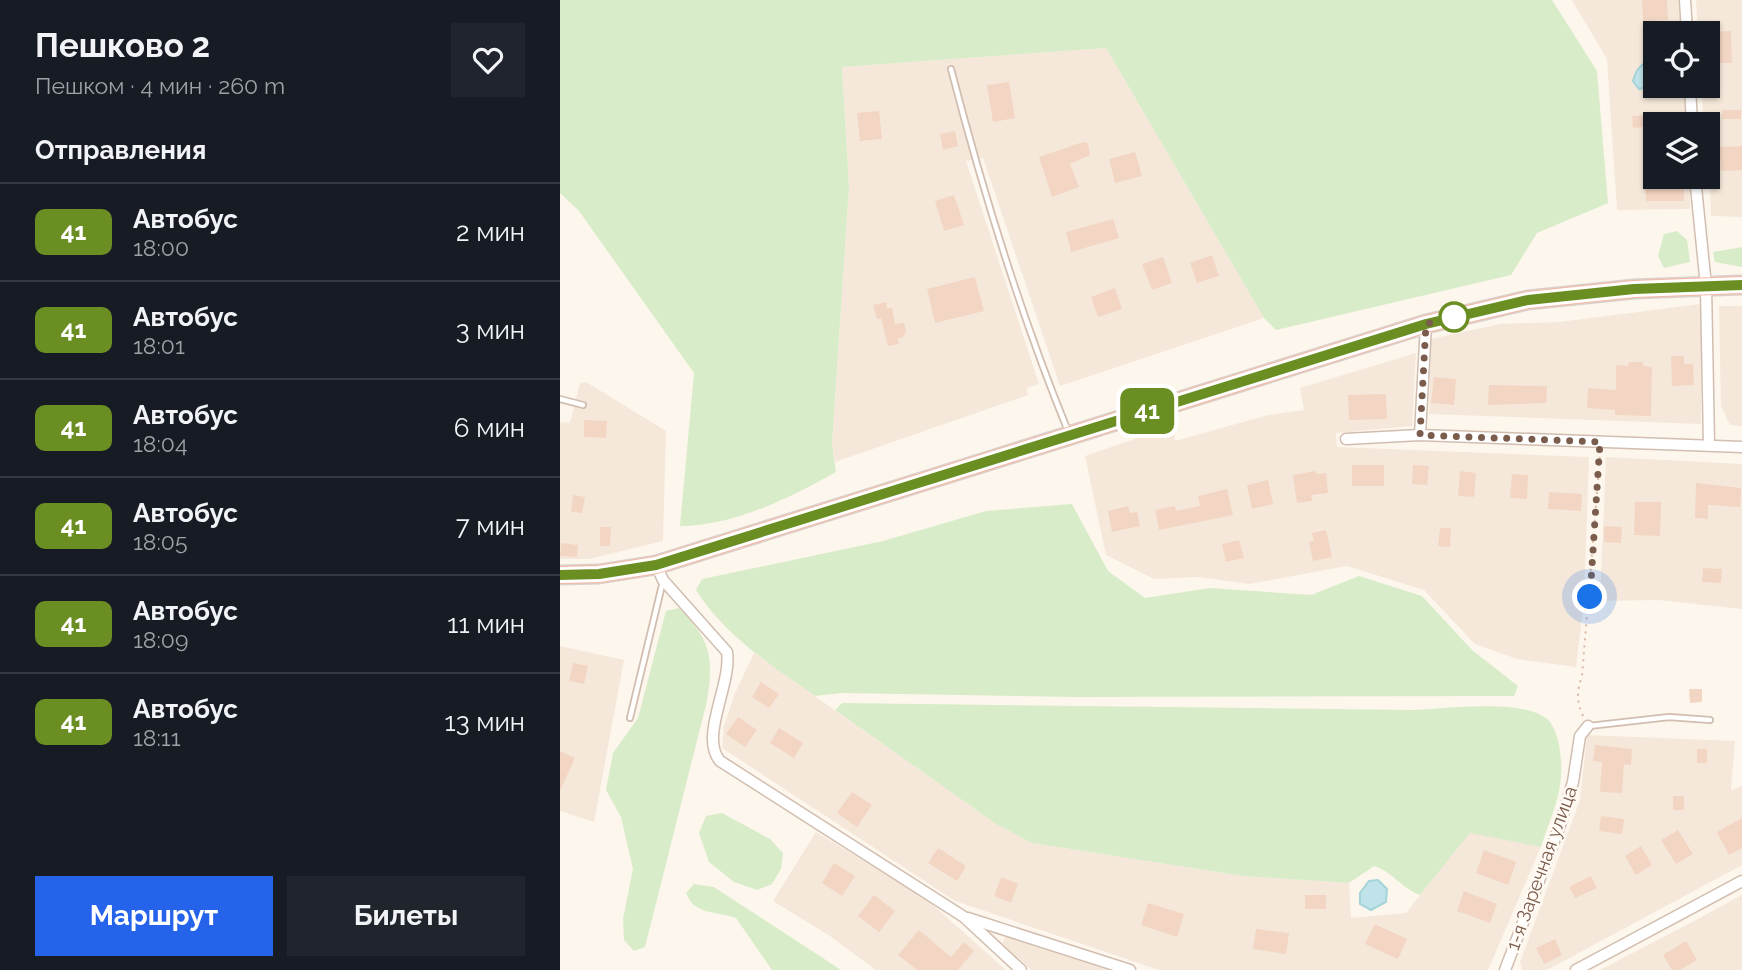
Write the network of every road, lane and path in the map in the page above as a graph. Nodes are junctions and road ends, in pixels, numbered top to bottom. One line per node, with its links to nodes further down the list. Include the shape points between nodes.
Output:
1 (1685, 0): 2 (street)
2 (1686, 21)
3 (951, 69): 11 (lane, via 1001,244)
4 (1696, 189): 6 (street)
5 (1742, 285): 6 (highway)
6 (1706, 286): 7 (highway, via 1528,300); 14 (street)
7 (1426, 324): 10 (street); 11 (highway)
8 (560, 399): 9 (lane)
9 (583, 405)
10 (1420, 435): 12 (street); 13 (street)
11 (1070, 436): 16 (highway)
12 (1346, 439)
13 (1600, 442): 14 (street); 20 (path, via 1592,570 1577,692)
14 (1709, 445): 15 (street)
15 (1742, 447)
16 (659, 573): 17 (highway); 18 (lane); 22 (street, via 727,652 729,666 713,754)
17 (560, 575)
18 (630, 718)
19 (1710, 720): 20 (lane, via 1669,717)
20 (1588, 726): 25 (street, 1-я Заречная улица, via 1580,736 1559,828)
21 (1742, 881): 26 (street)
22 (964, 917): 23 (street); 24 (street)
23 (1021, 970)
24 (1130, 970)
25 (1505, 970)
26 (1576, 970)

